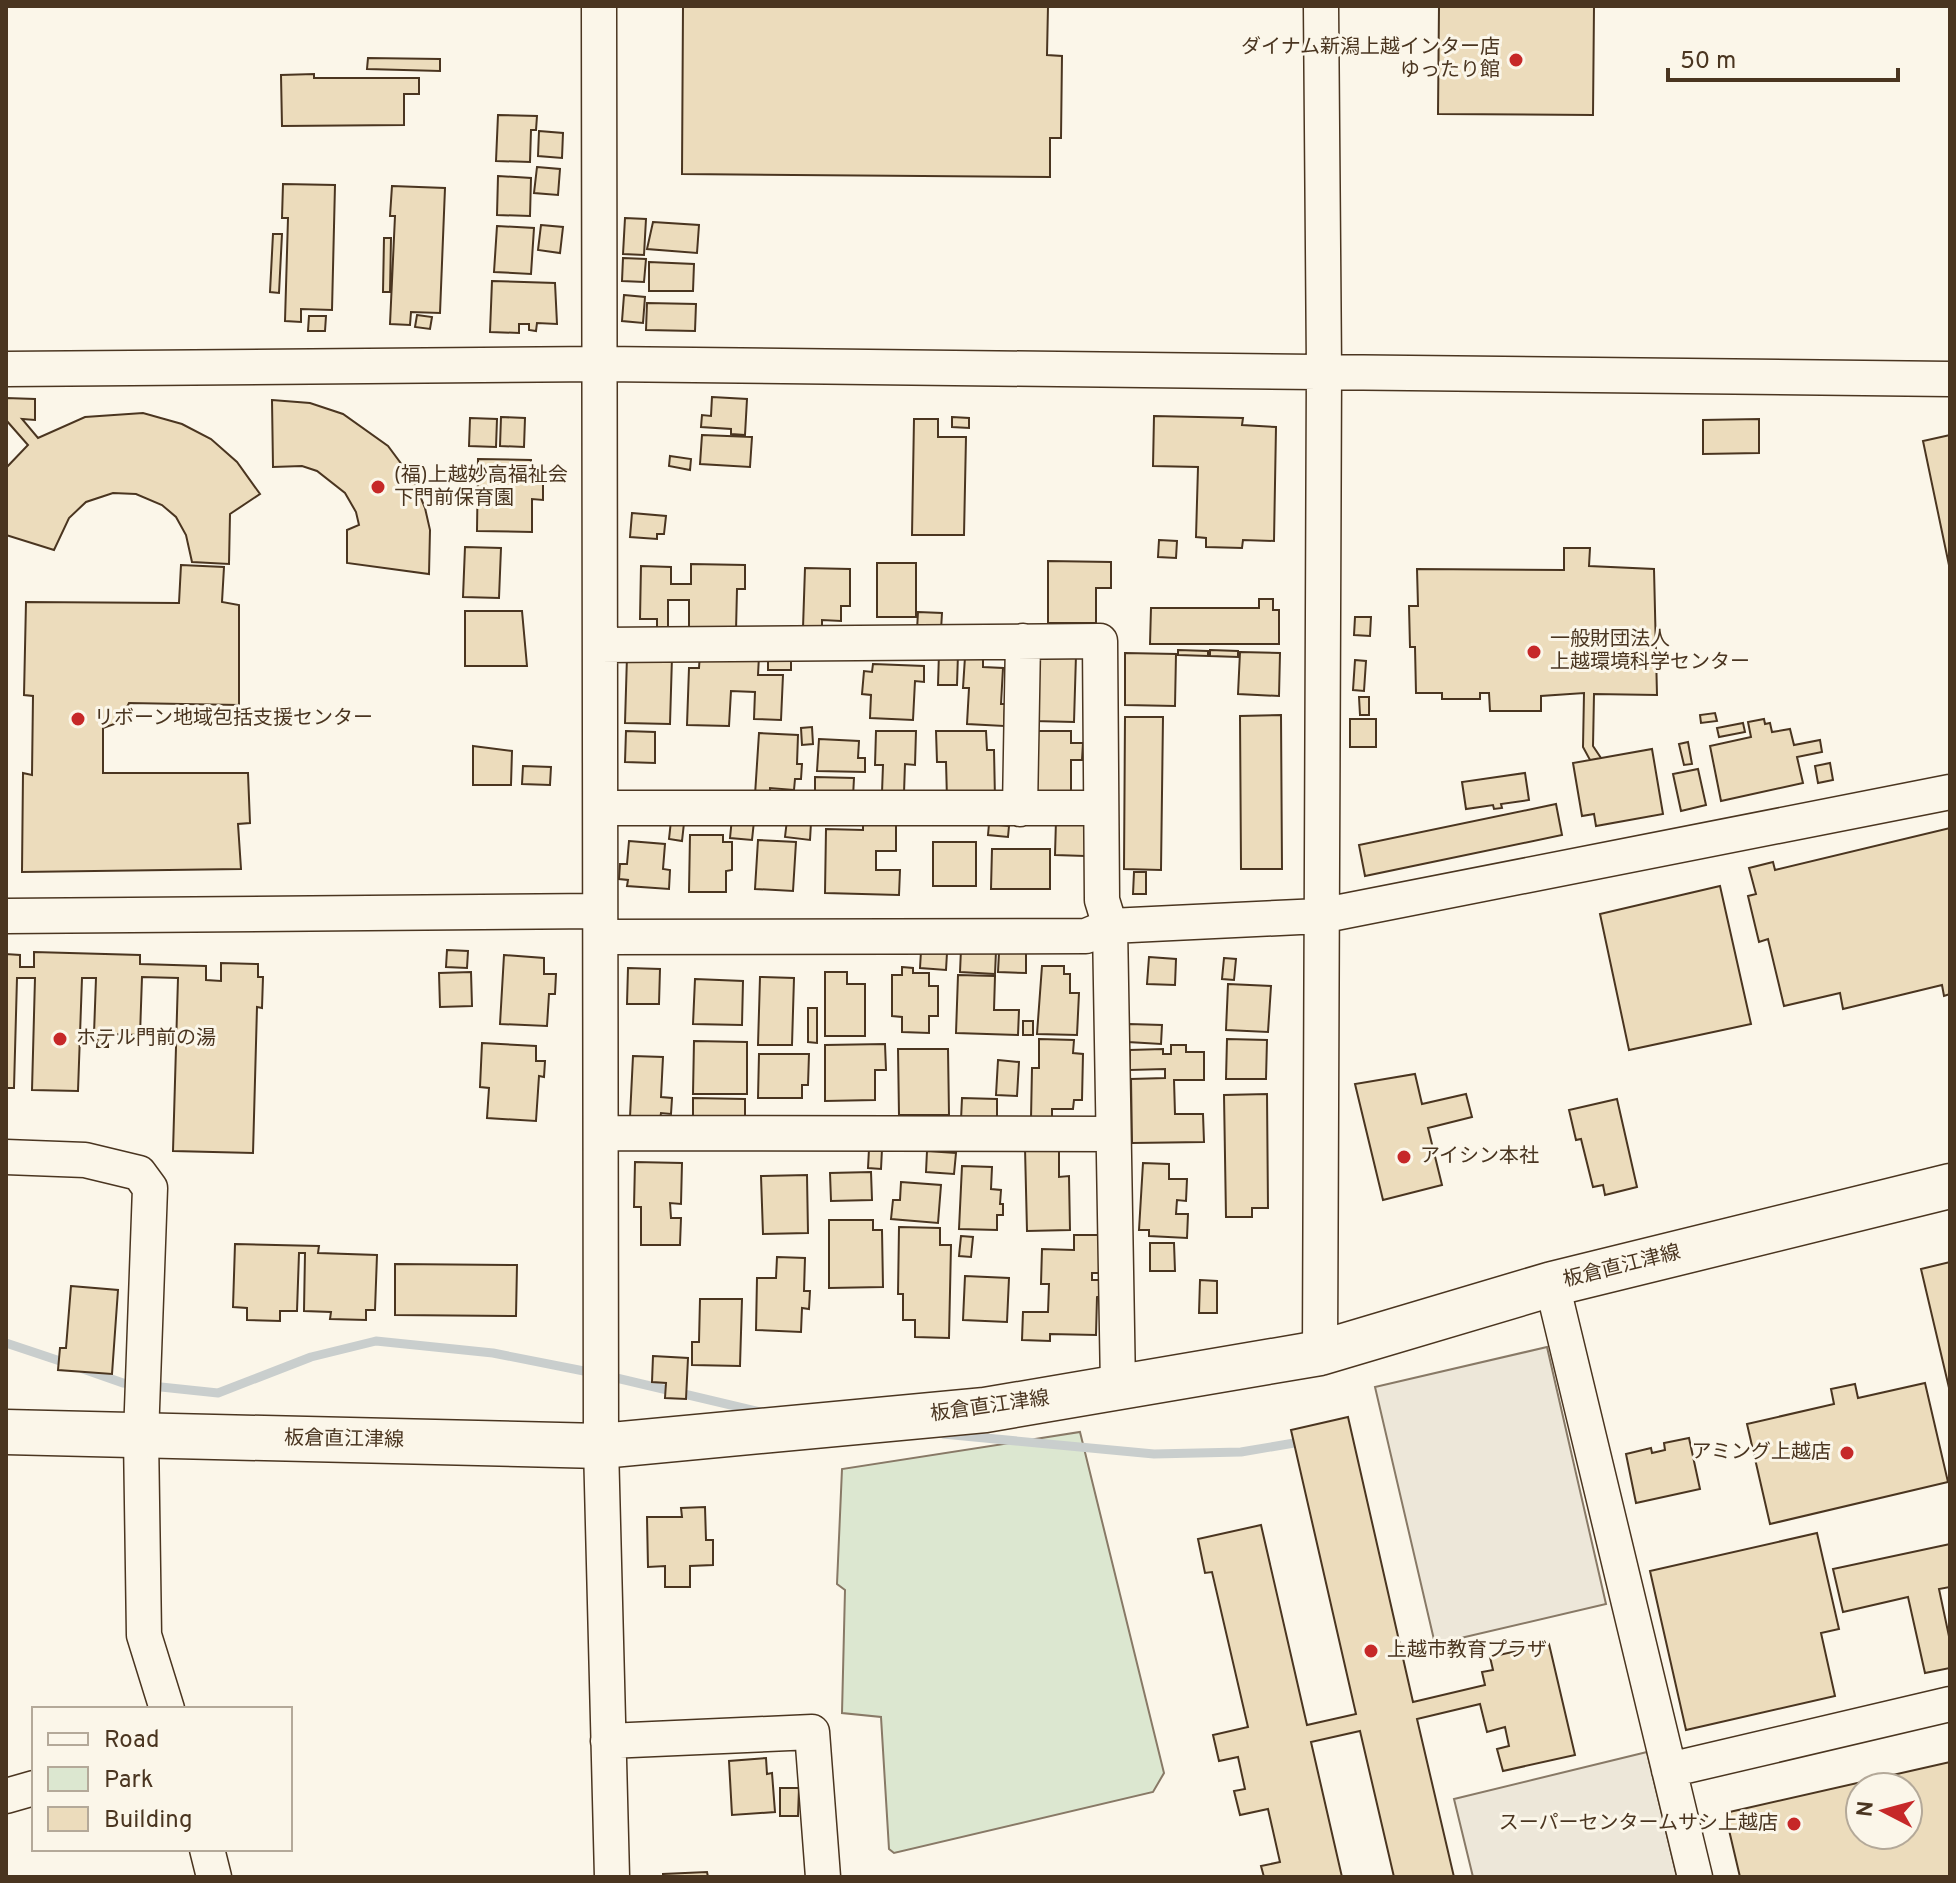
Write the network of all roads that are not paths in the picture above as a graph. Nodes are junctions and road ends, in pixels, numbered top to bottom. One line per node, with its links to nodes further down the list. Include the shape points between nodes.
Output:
1 (599, 6): 3 (street)
2 (1321, 6): 5 (street)
3 (601, 364): 4 (street); 5 (street); 8 (street)
4 (6, 369)
5 (1324, 369): 6 (street); 14 (street)
6 (1950, 379)
7 (1023, 641): 8 (street); 11 (street, via 1100,641); 12 (street)
8 (600, 645): 10 (street)
9 (1950, 792): 14 (street)
10 (602, 808): 12 (street); 15 (street)
11 (1099, 808): 12 (street); 16 (street, via 1102,900)
12 (1020, 809)
13 (6, 916): 15 (street)
14 (1320, 916): 16 (street); 22 (street)
15 (600, 924): 16 (street, via 1086,936); 17 (street)
16 (1110, 926): 18 (street)
17 (602, 1133): 18 (street); 26 (street)
18 (1113, 1134): 23 (street)
19 (6, 1157): 25 (street, via 85,1160 139,1173 150,1188)
20 (1950, 1186): 21 (main road, 板倉直江津線)
21 (1552, 1284): 22 (main road, 板倉直江津線); 30 (street)
22 (1320, 1353): 23 (main road, 板倉直江津線)
23 (1118, 1387): 26 (main road, 板倉直江津線, via 985,1410)
24 (6, 1432): 25 (main road, 板倉直江津線)
25 (141, 1436): 26 (main road, 板倉直江津線); 28 (street, via 144,1635)
26 (601, 1446): 29 (street)
27 (1950, 1704): 30 (street)
28 (166, 1707)
29 (608, 1741): 35 (street); 36 (street, via 812,1732)
30 (1669, 1770): 37 (street)
31 (32, 1789): 32 (street)
32 (6, 1796)
33 (208, 1851): 34 (street)
34 (214, 1877)
35 (612, 1877)
36 (823, 1877)
37 (1695, 1877)

